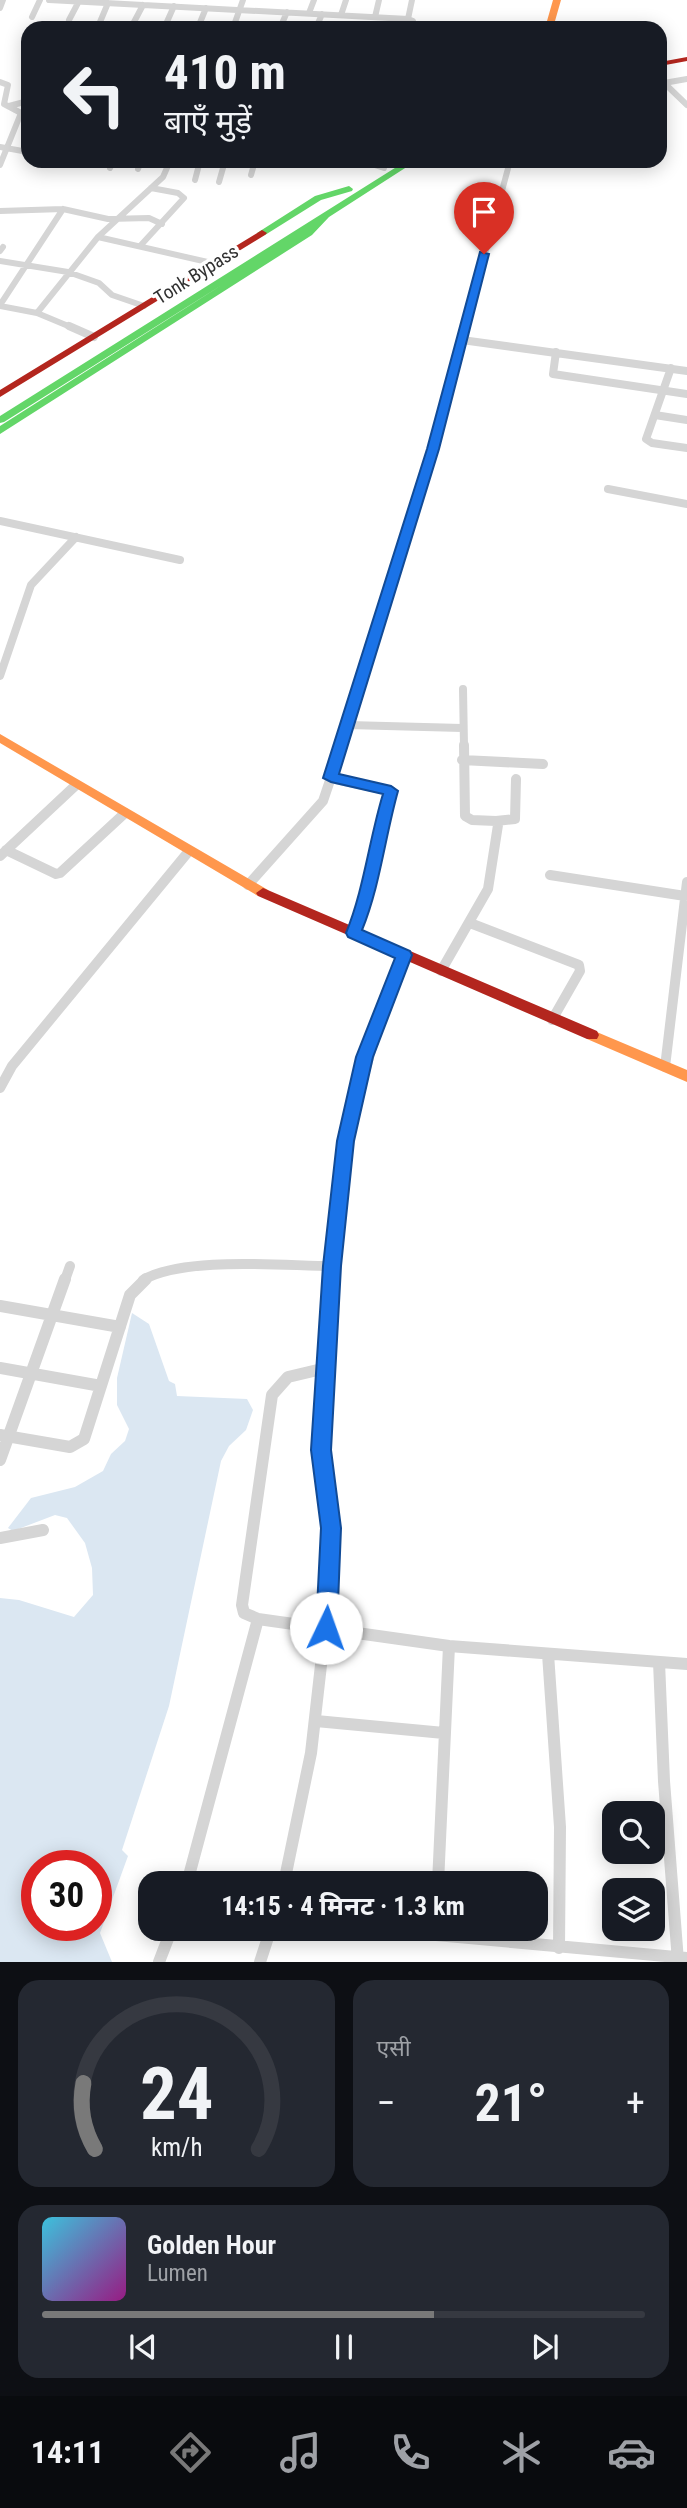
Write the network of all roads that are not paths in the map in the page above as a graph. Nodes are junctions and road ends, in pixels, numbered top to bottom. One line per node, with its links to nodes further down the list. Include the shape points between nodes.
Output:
1 (4, 0): 19 (street)
2 (40, 0): 27 (street)
3 (49, 0): 12 (street)
4 (204, 0): 20 (street)
5 (243, 0): 21 (street)
6 (281, 0): 22 (street)
7 (314, 0): 24 (street)
8 (346, 0): 26 (street)
9 (379, 0): 28 (street)
10 (412, 0): 29 (street)
11 (557, 0): 39 (main road)
12 (71, 1): 13 (street)
13 (79, 1): 14 (street); 30 (street)
14 (105, 2): 15 (street); 31 (street)
15 (135, 2): 17 (street)
16 (167, 3): 17 (street); 18 (street)
17 (143, 5): 32 (street)
18 (174, 6): 20 (street); 33 (street)
19 (0, 8)
20 (203, 8): 21 (street); 34 (street)
21 (239, 10): 22 (street); 35 (street)
22 (277, 12): 23 (street)
23 (286, 12): 24 (street); 36 (street)
24 (309, 13): 25 (street)
25 (322, 14): 26 (street); 37 (street)
26 (341, 15): 28 (street)
27 (32, 17)
28 (374, 17): 29 (street)
29 (408, 19): 38 (street)
30 (69, 20)
31 (100, 21)
32 (135, 21)
33 (167, 21)
34 (200, 21)
35 (235, 21)
36 (283, 21)
37 (319, 21)
38 (413, 21)
39 (551, 21)
40 (687, 53): 41 (main road)
41 (667, 57)
42 (687, 59): 43 (main road)
43 (667, 63)
44 (687, 79): 45 (street)
45 (667, 81)
46 (0, 82): 50 (street, via 8,85)
47 (667, 86): 49 (street)
48 (687, 96): 49 (street)
49 (678, 97): 51 (street)
50 (4, 102): 52 (street, via 21,113)
51 (687, 105)
52 (4, 148): 53 (street)
53 (0, 165)
54 (167, 168): 64 (street)
55 (198, 168): 62 (street)
56 (223, 168): 63 (street)
57 (253, 168): 61 (street)
58 (383, 168): 65 (main road)
59 (401, 168): 68 (main road, Tonk Bypass)
60 (508, 168): 81 (street)
61 (251, 175)
62 (195, 180)
63 (219, 181)
64 (151, 188): 69 (street); 70 (street, via 184,196)
65 (349, 189): 74 (main road, via 318,198); 88 (main road)
66 (63, 209): 67 (street); 69 (street); 75 (street)
67 (0, 211)
68 (325, 216): 90 (main road, Tonk Bypass); 92 (main road, via 309,233)
69 (116, 219): 70 (street, via 149,218); 71 (street)
70 (162, 224): 72 (street)
71 (98, 237): 72 (street); 76 (street)
72 (141, 245): 74 (street)
73 (0, 261): 75 (street)
74 (212, 263): 78 (main road)
75 (27, 265): 76 (street); 77 (street)
76 (68, 272): 78 (street); 79 (street)
77 (0, 306): 79 (street)
78 (144, 306): 80 (main road)
79 (37, 313): 80 (street)
80 (94, 337): 86 (main road)
81 (462, 340): 82 (street); 101 (street)
82 (556, 352): 83 (street); 85 (street, via 553,374)
83 (671, 368): 84 (street); 85 (street)
84 (687, 370)
85 (665, 391): 87 (street); 89 (street)
86 (0, 394)
87 (687, 394)
88 (0, 406)
89 (655, 415): 91 (street); 93 (street, via 648,441)
90 (0, 420)
91 (687, 420)
92 (0, 431)
93 (687, 447)
94 (608, 489): 95 (street)
95 (687, 504)
96 (0, 521): 97 (street)
97 (76, 537): 98 (street); 99 (street, via 31,585)
98 (180, 560)
99 (0, 676)
100 (463, 689): 102 (street)
101 (348, 725): 102 (street); 106 (street)
102 (462, 728): 104 (street)
103 (0, 738): 108 (main road)
104 (462, 760): 105 (street); 110 (street, via 465,816)
105 (542, 764)
106 (331, 778): 115 (street, via 323,802); 118 (street, via 391,791 365,905)
107 (516, 779): 110 (street, via 515,819)
108 (76, 785): 109 (main road); 112 (street)
109 (125, 813): 111 (main road); 112 (street, via 60,873)
110 (496, 821): 117 (street, via 491,880)
111 (189, 851): 115 (main road); 124 (street, via 12,1066)
112 (3, 853)
113 (550, 875): 116 (street)
114 (687, 882): 116 (street)
115 (248, 885): 118 (main road)
116 (685, 896): 122 (street)
117 (470, 923): 120 (street); 121 (street, via 579,965 580,971)
118 (353, 933): 119 (main road)
119 (404, 955): 120 (main road); 126 (street, via 365,1057 345,1141)
120 (441, 971): 121 (main road)
121 (552, 1020): 122 (main road)
122 (665, 1067): 123 (main road)
123 (687, 1076)
124 (0, 1088)
125 (70, 1266): 128 (street)
126 (332, 1266): 129 (street, via 198,1268 149,1277 130,1295); 130 (street)
127 (0, 1306): 128 (street)
128 (54, 1315): 129 (street); 132 (street)
129 (120, 1327): 133 (street)
130 (326, 1367): 138 (street, via 288,1375 272,1395 242,1605 244,1613); 139 (street, via 321,1450 331,1528)
131 (0, 1368): 132 (street)
132 (32, 1374): 133 (street); 134 (street)
133 (101, 1386): 134 (street, via 84,1439 78,1444 70,1447)
134 (4, 1435): 135 (street)
135 (0, 1460)
136 (43, 1530): 137 (street)
137 (0, 1538)
138 (258, 1619): 139 (street); 146 (street)
139 (326, 1628): 140 (street); 144 (street)
140 (449, 1646): 141 (street); 145 (street)
141 (548, 1654): 142 (street); 152 (street, via 560,1827)
142 (659, 1662): 143 (street); 153 (street, via 664,1781)
143 (687, 1664)
144 (316, 1721): 145 (street); 147 (street)
145 (444, 1733): 148 (street)
146 (190, 1871)
147 (287, 1871)
148 (438, 1871)
149 (167, 1941): 154 (street)
150 (267, 1941): 155 (street)
151 (506, 1941): 152 (street)
152 (559, 1948): 153 (street)
153 (681, 1959)
154 (159, 1962)
155 (260, 1962)

